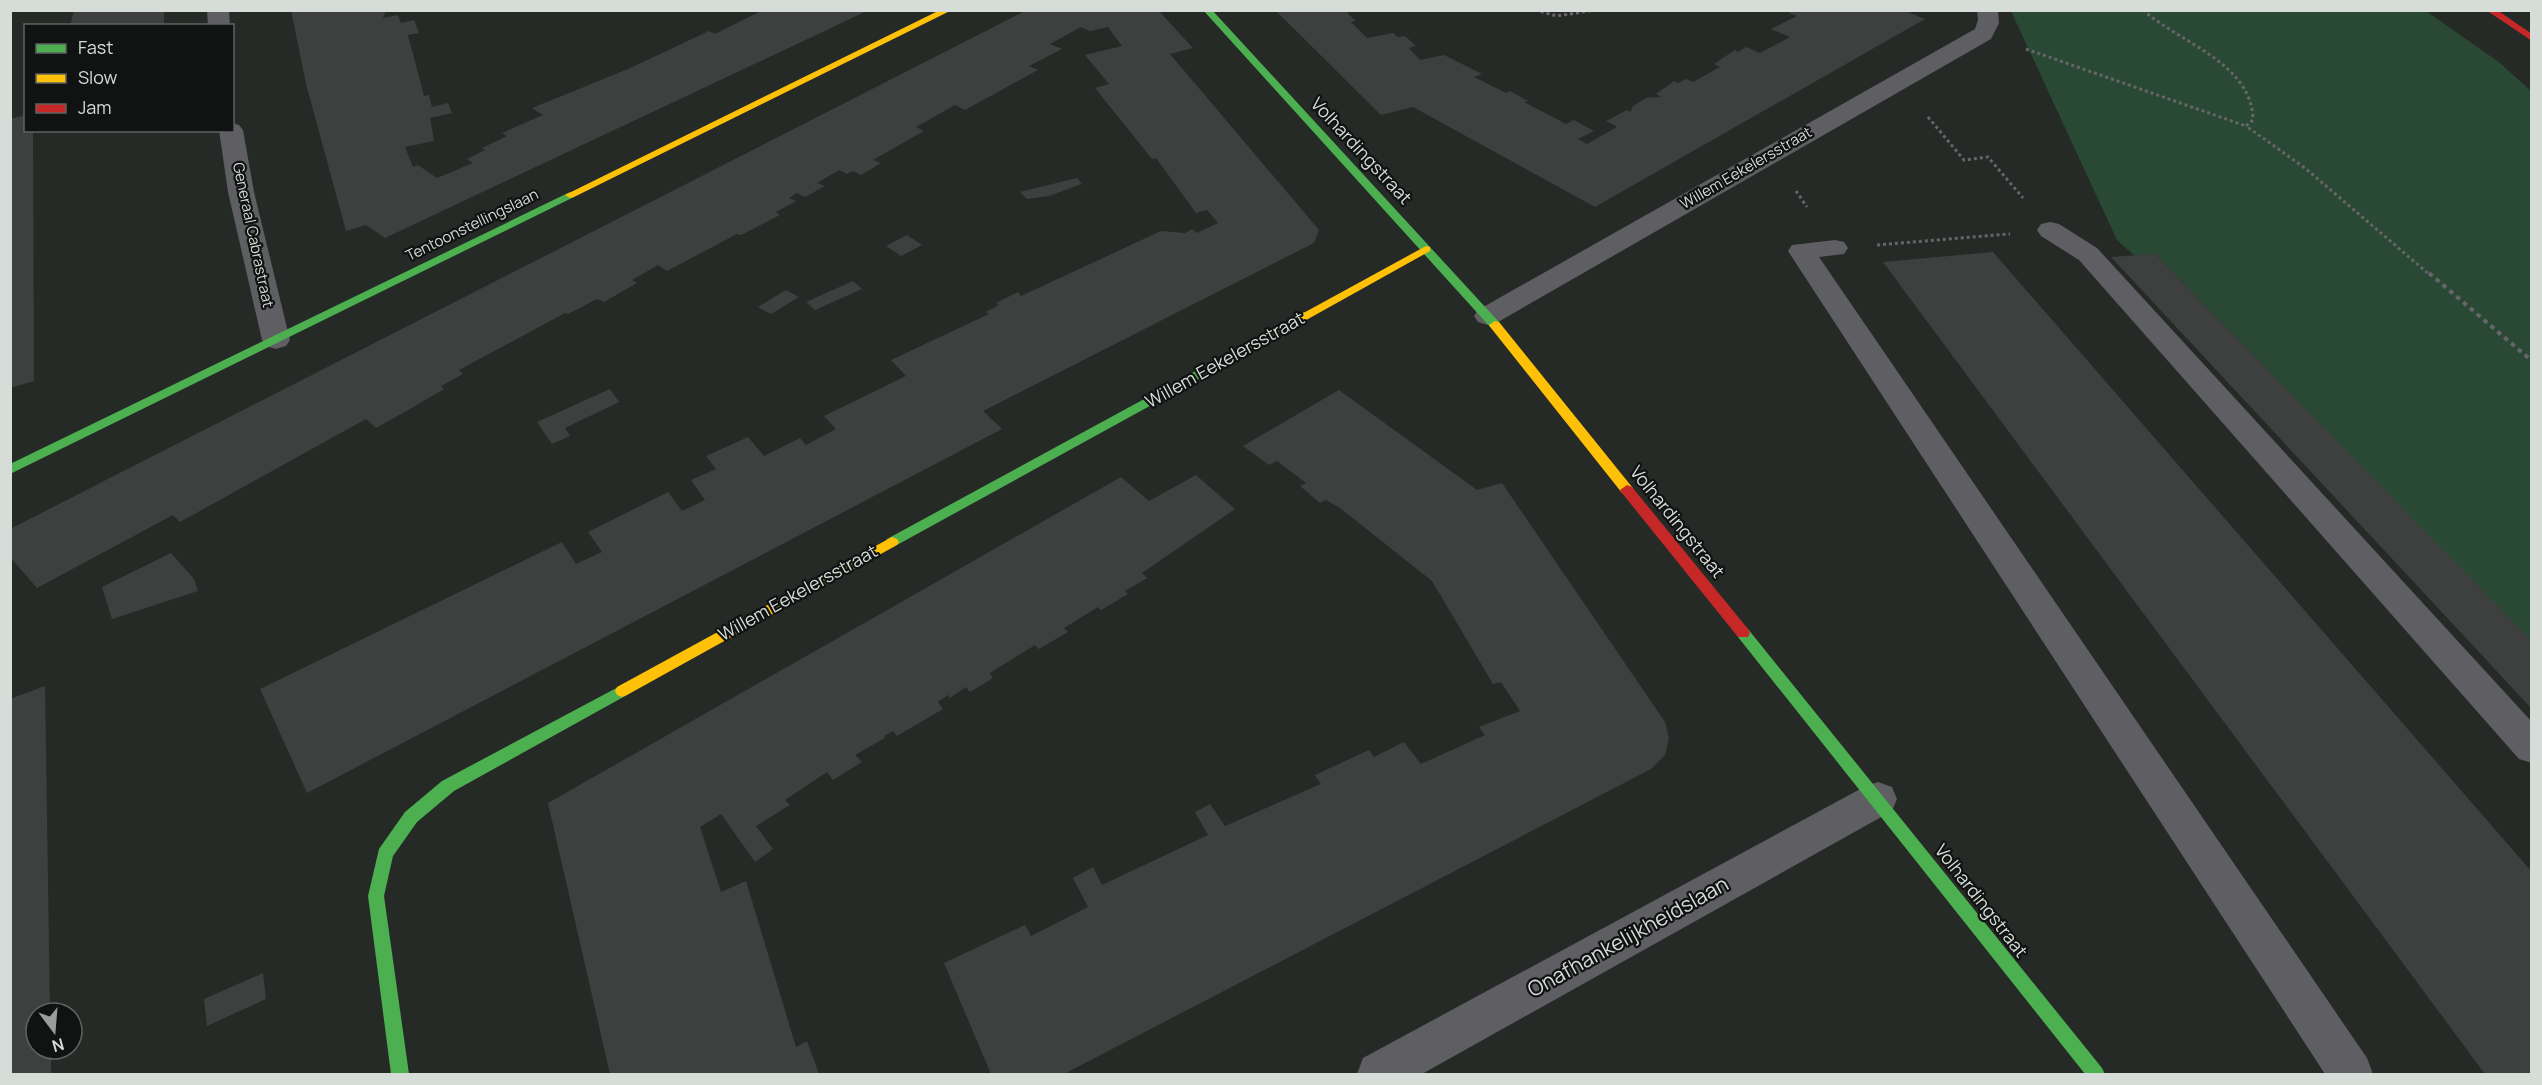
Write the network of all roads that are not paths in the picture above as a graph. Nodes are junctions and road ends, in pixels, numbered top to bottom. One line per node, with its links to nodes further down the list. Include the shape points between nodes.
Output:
1 (948, 10): 11 (street, Tentoonstellingslaan)
2 (1207, 10): 9 (street, Volhardingstraat)
3 (2490, 10): 5 (street)
4 (1985, 22): 10 (street, Willem Eekelersstraat, via 1898,82)
5 (2532, 38)
6 (231, 132): 11 (street, Generaal Cabrastraat, via 241,192)
7 (2050, 230): 13 (street, via 2088,254)
8 (1835, 248): 18 (street, via 1800,251)
9 (1426, 249): 10 (street, Volhardingstraat); 15 (street, Willem Eekelersstraat, via 448,786 411,817 385,854 376,896)
10 (1488, 316): 14 (street, Volhardingstraat)
11 (276, 340): 12 (street, Tentoonstellingslaan)
12 (10, 470)
13 (2532, 748)
14 (1878, 799): 16 (street, Onafhankelijkheidslaan); 17 (street, Volhardingstraat)
15 (400, 1074)
16 (1379, 1074)
17 (2096, 1074)
18 (2351, 1074)

